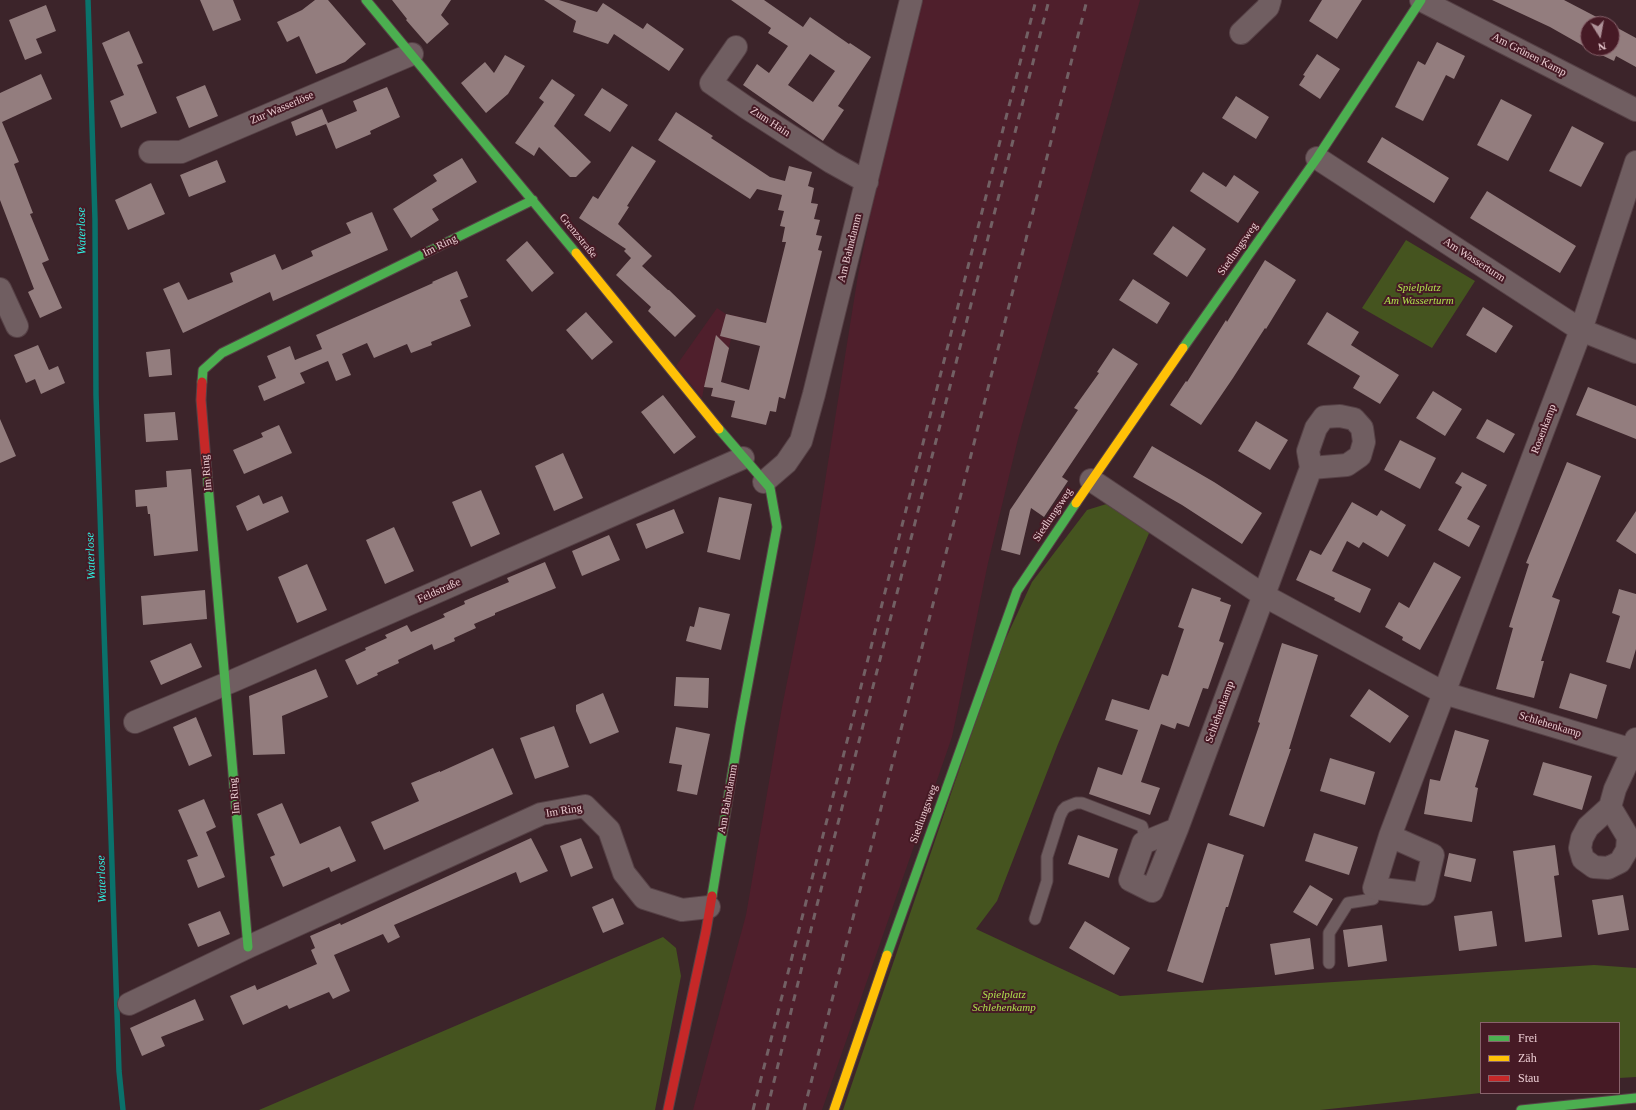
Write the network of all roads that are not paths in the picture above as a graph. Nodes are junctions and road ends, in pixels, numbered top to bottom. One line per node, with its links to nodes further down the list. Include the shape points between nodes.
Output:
1 (366, 0): 7 (street, Grenzstraße)
2 (911, 0): 12 (street, Am Bahndamm)
3 (1270, 0): 5 (street, via 1268,7)
4 (1421, 0): 8 (street, Am Grünen Kamp); 10 (street, Siedlungsweg)
5 (1241, 33)
6 (736, 47): 12 (street, Zum Hain, via 712,83 831,162)
7 (412, 54): 9 (street, Zur Wasserlöse, via 181,152); 13 (street, Grenzstraße)
8 (1636, 110)
9 (150, 152)
10 (1317, 158): 16 (street, Am Wasserturm); 20 (street, Siedlungsweg)
11 (1636, 162): 16 (street, Rosenkamp)
12 (867, 182): 21 (street, Am Bahndamm, via 801,441)
13 (533, 200): 18 (street, Grenzstraße); 23 (street, Im Ring, via 222,353 203,370 201,400)
14 (0, 289): 15 (street)
15 (17, 326)
16 (1581, 330): 17 (street, Am Wasserturm); 24 (street, Rosenkamp)
17 (1636, 352)
18 (743, 458): 21 (street, Grenzstraße); 23 (street, Feldstraße)
19 (1311, 468): 22 (street, Schlehenkamp)
20 (1091, 480): 22 (street, Schlehenkamp); 39 (street, Siedlungsweg, via 1017,591 926,842)
21 (767, 485): 32 (street, Am Bahndamm, via 777,527)
22 (1263, 596): 24 (street, Schlehenkamp); 28 (street, Schlehenkamp)
23 (226, 684): 25 (street, Feldstraße); 34 (street, Im Ring)
24 (1444, 693): 26 (street, Schlehenkamp); 29 (street)
25 (135, 722)
26 (1635, 747): 27 (street, Schlehenkamp)
27 (1610, 807)
28 (1177, 829): 30 (street); 30 (street, Schlehenkamp, via 1152,891 1130,880)
29 (1390, 836): 31 (street); 31 (street, via 1434,855 1424,894)
30 (1143, 844): 33 (lane, via 1142,826 1082,803 1066,807 1060,816 1047,857 1047,881)
31 (1374, 888): 35 (lane, via 1373,899 1348,903 1329,933)
32 (710, 907): 34 (street, Im Ring, via 682,910 644,898 624,873 609,830 585,806 541,814); 38 (street, Am Bahndamm)
33 (1035, 919)
34 (248, 947): 36 (street, Im Ring)
35 (1329, 963)
36 (129, 1004)
37 (1636, 1098): 40 (street)
38 (668, 1110)
39 (834, 1110)
40 (1521, 1110)

